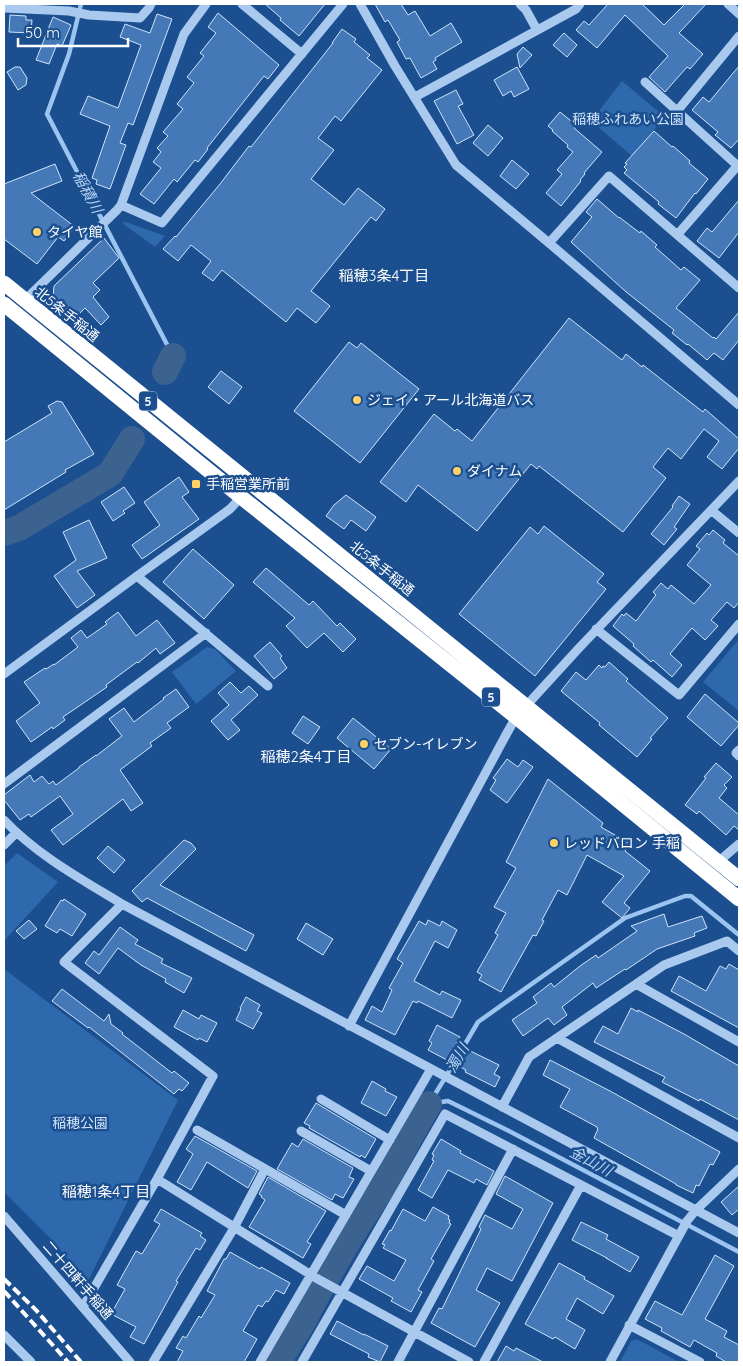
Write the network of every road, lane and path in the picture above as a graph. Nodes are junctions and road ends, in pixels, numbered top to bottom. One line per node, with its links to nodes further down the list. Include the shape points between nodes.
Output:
1 (151, 4): 9 (street, via 140,18)
2 (206, 4): 18 (street, via 184,34)
3 (242, 4): 13 (street)
4 (343, 4): 13 (street)
5 (360, 4): 15 (street)
6 (520, 4): 11 (street)
7 (580, 4): 11 (street)
8 (728, 4): 10 (street)
9 (4, 8)
10 (739, 14)
11 (537, 30): 15 (street)
12 (739, 36): 16 (street)
13 (302, 54): 18 (street, via 162,223)
14 (645, 82): 16 (street)
15 (414, 97): 20 (street, via 456,165)
16 (678, 110): 17 (street)
17 (739, 166): 19 (street)
18 (119, 208): 23 (street)
19 (678, 234): 20 (street, via 609,176); 22 (street)
20 (550, 243): 25 (street)
21 (4, 283): 23 (highway, 北5条手稲通 / 5)
22 (739, 288)
23 (24, 300): 36 (highway, 北5条手稲通 / 5)
24 (6, 310): 27 (highway, 北5条手稲通 / 5)
25 (739, 406)
26 (739, 481): 28 (street)
27 (241, 497): 30 (street, via 230,509); 36 (highway, 北5条手稲通 / 5)
28 (711, 510): 29 (street); 32 (street)
29 (739, 533)
30 (137, 576): 33 (street); 34 (street)
31 (739, 624): 32 (street, via 679,695)
32 (596, 629): 36 (street)
33 (206, 633): 35 (street); 39 (street)
34 (4, 674)
35 (268, 686)
36 (521, 711): 44 (highway, 北5条手稲通 / 5); 46 (highway, 北5条手稲通 / 5); 50 (street, via 506,733)
37 (739, 750): 38 (street, via 736,753)
38 (739, 756)
39 (4, 784)
40 (4, 820): 41 (street)
41 (16, 833): 43 (street); 47 (street)
42 (739, 844): 44 (street)
43 (4, 845)
44 (718, 862): 45 (highway, 北5条手稲通 / 5)
45 (739, 879)
46 (739, 899)
47 (122, 904): 50 (street); 64 (street, via 64,962 213,1076)
48 (739, 951): 49 (street, via 727,941 664,965)
49 (636, 984): 51 (street); 52 (street)
50 (349, 1026): 53 (street)
51 (557, 1038): 55 (street, via 529,1057); 58 (street)
52 (739, 1042)
53 (431, 1069): 55 (street); 59 (street)
54 (321, 1099): 59 (street)
55 (502, 1107): 66 (street)
56 (197, 1130): 61 (street)
57 (301, 1131): 63 (street)
58 (739, 1138)
59 (390, 1140): 63 (street)
60 (513, 1149): 65 (street); 73 (street, via 445,1114); 76 (street)
61 (266, 1169): 68 (street); 69 (street)
62 (739, 1170): 66 (street)
63 (371, 1172): 68 (street)
64 (157, 1179): 69 (street); 74 (street)
65 (581, 1185): 70 (street); 85 (street)
66 (696, 1210): 70 (street); 71 (street)
67 (4, 1216): 74 (street, 二十四軒手稲通)
68 (346, 1216): 72 (street)
69 (234, 1228): 72 (street); 80 (street)
70 (681, 1233): 75 (street)
71 (739, 1233)
72 (313, 1277): 73 (street); 81 (street)
73 (338, 1290): 76 (street); 82 (street)
74 (83, 1307): 79 (street, 二十四軒手稲通)
75 (629, 1325): 86 (street); 87 (street)
76 (414, 1332): 83 (street); 84 (street)
77 (4, 1335): 78 (street)
78 (31, 1362)
79 (130, 1362)
80 (153, 1362)
81 (260, 1362)
82 (302, 1362)
83 (398, 1362)
84 (470, 1362)
85 (484, 1362)
86 (610, 1362)
87 (700, 1362)

